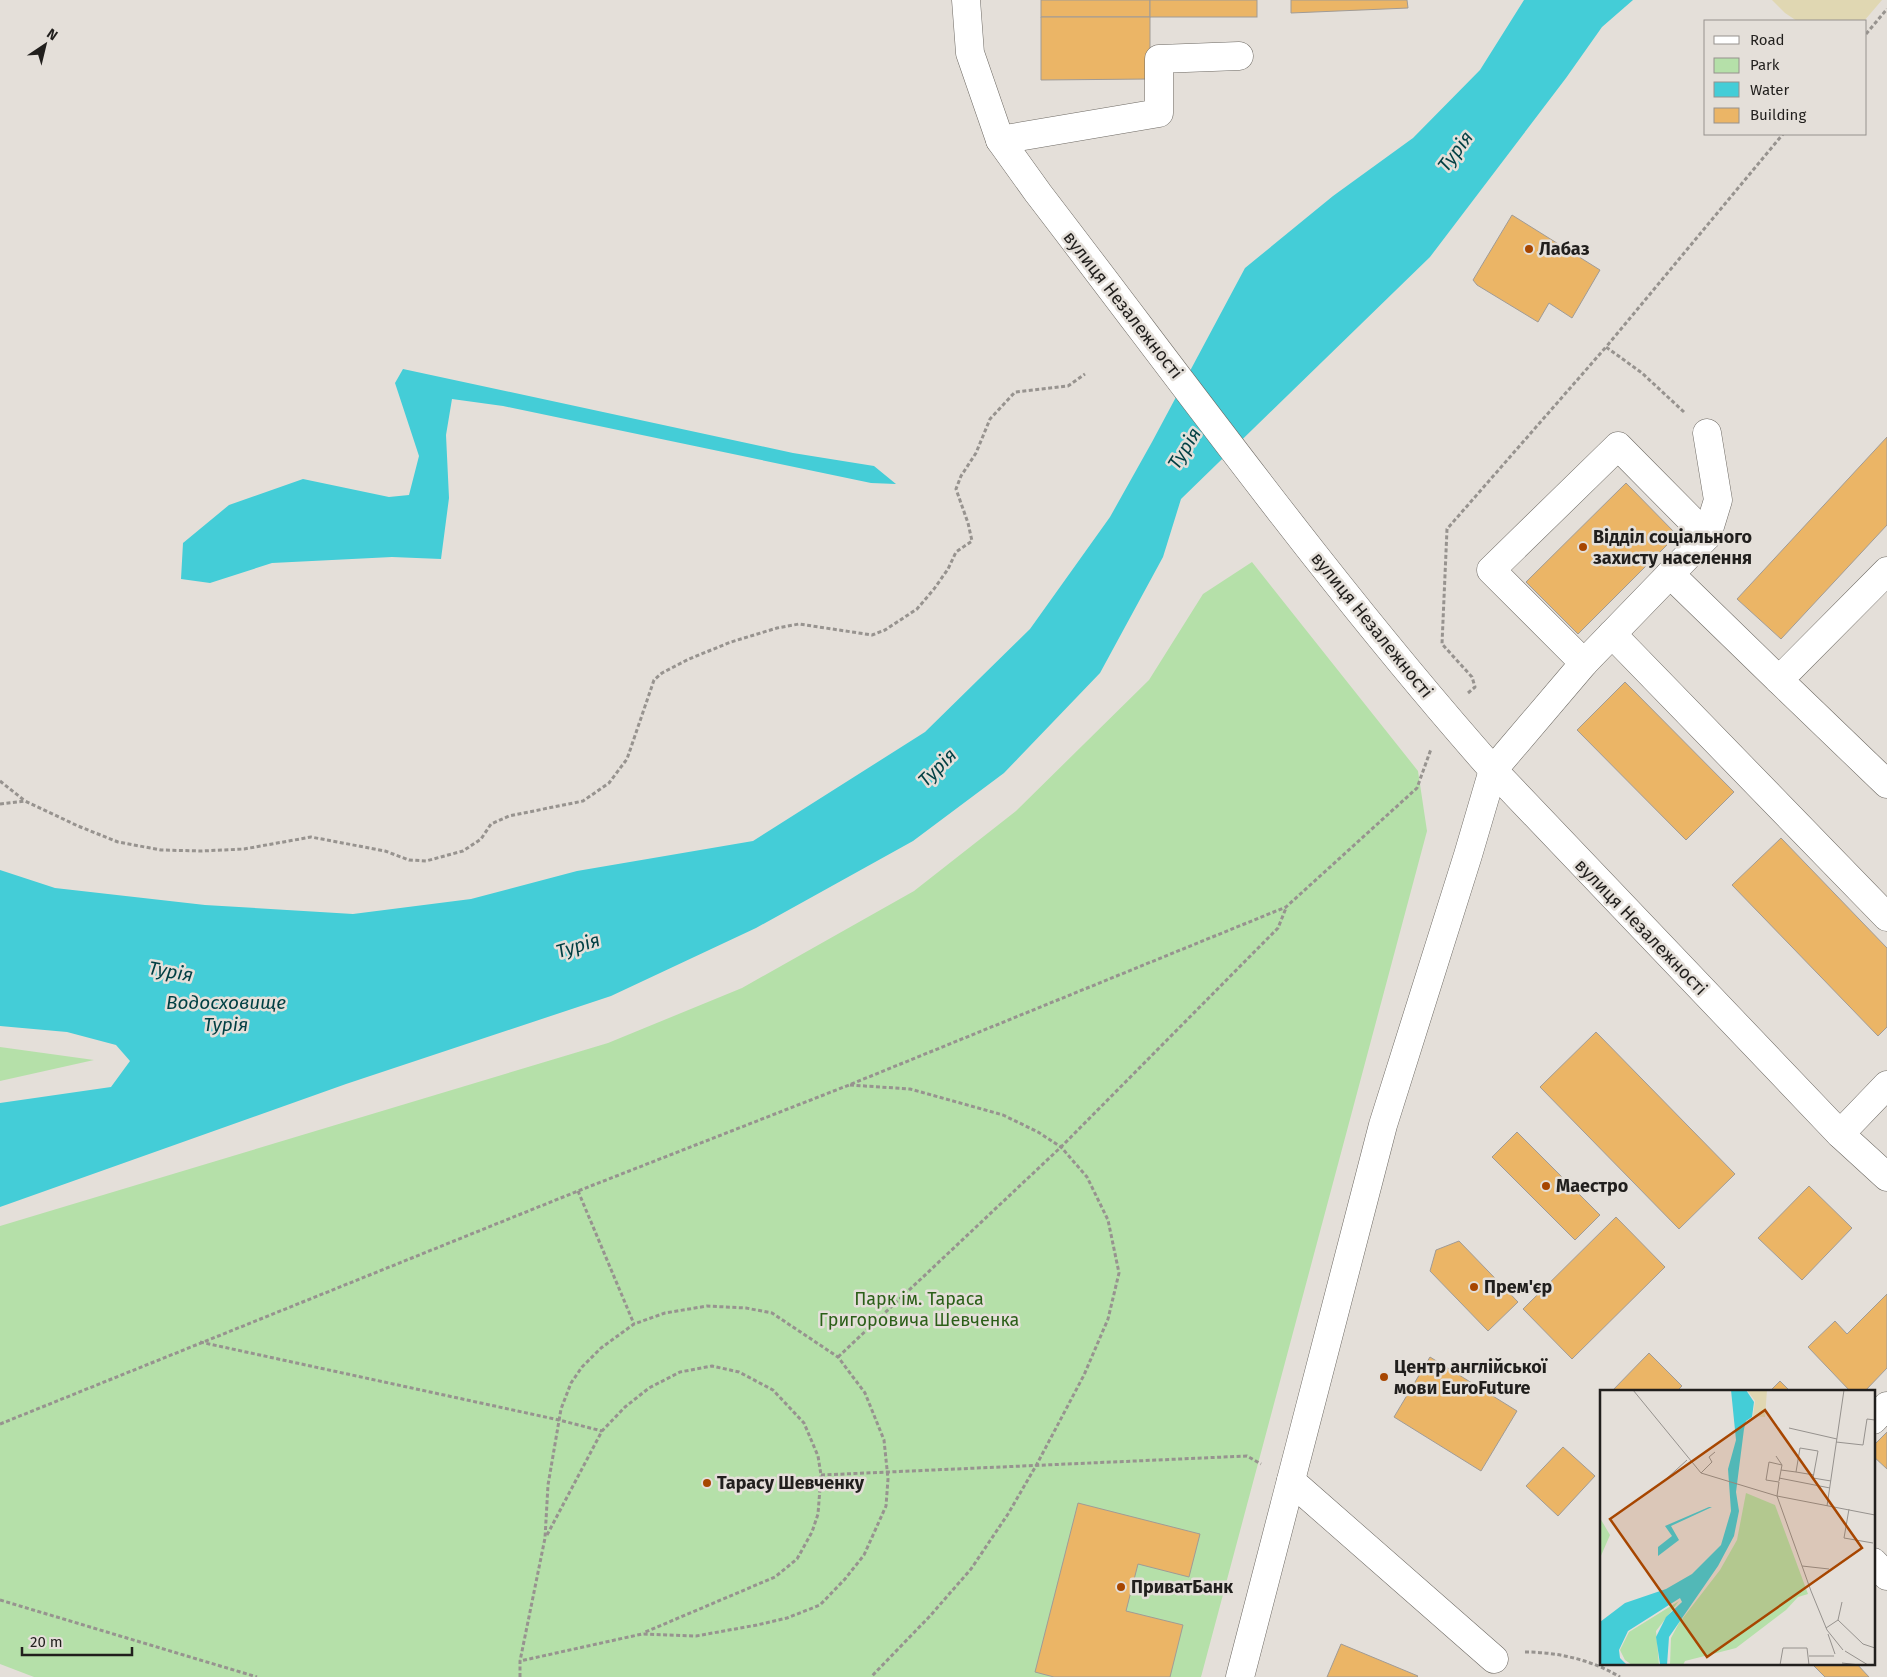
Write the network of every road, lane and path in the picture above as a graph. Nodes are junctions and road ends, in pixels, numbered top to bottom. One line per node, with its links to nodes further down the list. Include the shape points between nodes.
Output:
1 (966, 0): 6 (main road, вулиця Незалежності, via 970,53)
2 (1887, 9): 3 (path)
3 (1867, 33)
4 (1239, 56): 6 (main road, via 1159,59 1159,113)
5 (1782, 135): 8 (path, via 1606,347 1642,373)
6 (1000, 140): 15 (main road, вулиця Незалежності, via 1338,584)
7 (1085, 374): 19 (path, via 1068,386 1015,392 990,419 956,489 972,541 956,552 948,569 917,609 872,635 799,624 777,628 731,642 662,673 654,680 627,759 608,783 583,801 508,816 491,824 481,839 463,850 426,861 409,860 385,851 311,837 244,849 162,850 118,842)
8 (1707, 433): 9 (main road, via 1718,500)
9 (1707, 536): 11 (main road); 13 (main road, via 1618,446 1491,570)
10 (1887, 570): 14 (main road)
11 (1670, 574): 12 (main road); 14 (main road)
12 (1612, 634): 13 (main road); 22 (main road)
13 (1584, 663): 16 (main road)
14 (1779, 680): 18 (main road)
15 (1445, 716): 16 (main road, вулиця Незалежності); 21 (path, via 1417,788)
16 (1493, 770): 25 (main road, вулиця Незалежності); 40 (main road, via 1383,1125)
17 (0, 781): 19 (path)
18 (1887, 784)
19 (25, 801): 20 (path)
20 (0, 804)
21 (1286, 907): 23 (path); 26 (path, via 1278,928)
22 (1887, 918)
23 (849, 1085): 26 (path, via 910,1089 1003,1115); 28 (path)
24 (1887, 1085): 25 (main road)
25 (1840, 1134): 27 (main road, вулиця Незалежності)
26 (1061, 1147): 31 (path); 37 (path, via 1087,1177 1108,1220 1119,1273 1108,1319 1084,1375)
27 (1887, 1177)
28 (578, 1191): 29 (path); 30 (path)
29 (634, 1324): 31 (path, via 665,1313 707,1306 746,1308 772,1313); 34 (path, via 601,1348 582,1367 571,1383)
30 (200, 1342): 34 (path); 35 (path)
31 (838, 1357): 38 (path, via 866,1393 884,1440)
32 (1887, 1406): 33 (main road)
33 (1874, 1419)
34 (559, 1420): 36 (path); 41 (path, via 548,1485)
35 (0, 1424)
36 (602, 1431): 39 (path, via 649,1388 680,1372 712,1366 739,1372 773,1390 804,1423); 41 (path)
37 (1037, 1464): 38 (path); 40 (path, via 1247,1456); 50 (path, via 971,1569)
38 (887, 1472): 39 (path); 45 (path, via 886,1506 864,1555 820,1605 787,1618 696,1636)
39 (822, 1475): 45 (path, via 818,1514 798,1559 775,1577)
40 (1291, 1481): 46 (main road); 51 (main road)
41 (545, 1538): 47 (path)
42 (1874, 1563): 43 (main road)
43 (1887, 1576)
44 (0, 1600): 48 (path)
45 (642, 1634): 47 (path)
46 (1494, 1659): 52 (path, via 1512,1652 1535,1652 1585,1660)
47 (520, 1661): 49 (path)
48 (257, 1677)
49 (520, 1677)
50 (871, 1677)
51 (1240, 1677)
52 (1620, 1677)

